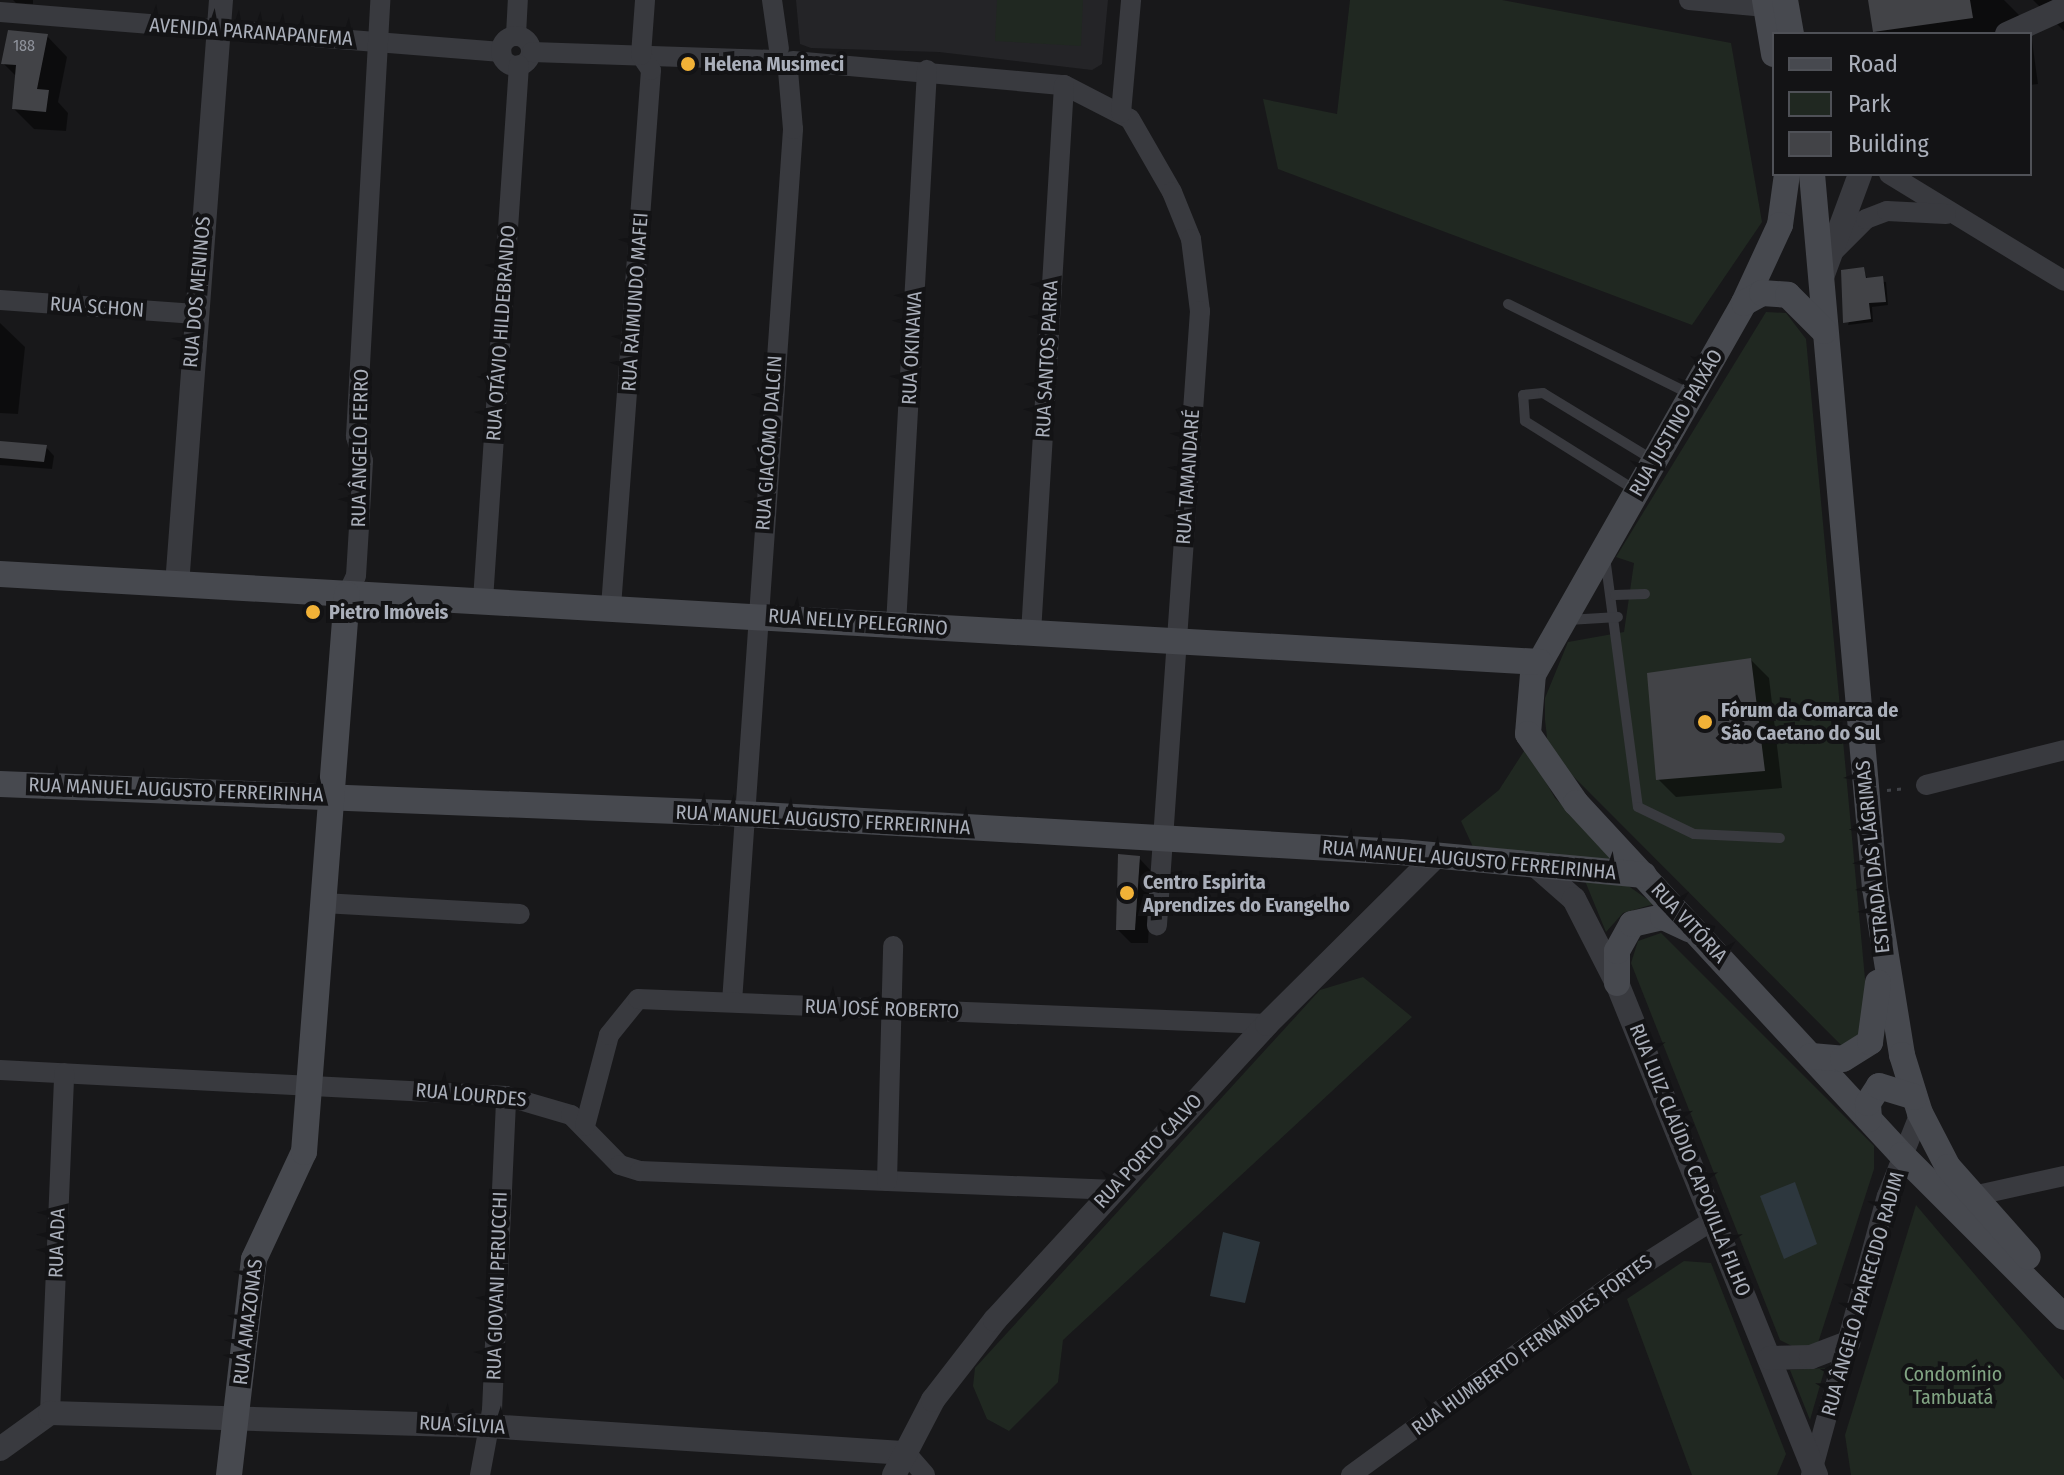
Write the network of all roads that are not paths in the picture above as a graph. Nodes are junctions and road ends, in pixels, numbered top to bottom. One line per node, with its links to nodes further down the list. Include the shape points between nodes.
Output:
1 (221, 0): 11 (street, RUA DOS MENINOS)
2 (380, 0): 16 (street, RUA ÂNGELO FERRO)
3 (518, 0): 15 (street)
4 (645, 0): 18 (street, RUA RAIMUNDO MAFEI)
5 (772, 0): 20 (street, RUA GIACÓMO DALCIN)
6 (1131, 0): 23 (street)
7 (1689, 0): 8 (street)
8 (1772, 2): 12 (main road); 13 (main road)
9 (2064, 8): 14 (street)
10 (0, 12): 11 (street, AVENIDA PARANAPANEMA)
11 (219, 30): 16 (street, AVENIDA PARANAPANEMA); 34 (street, RUA DOS MENINOS)
12 (1773, 32)
13 (1790, 32)
14 (2011, 32)
15 (516, 35): 17 (street); 19 (street)
16 (381, 43): 17 (street, AVENIDA PARANAPANEMA); 43 (street, RUA ÂNGELO FERRO, via 356,436 363,461 358,547)
17 (501, 52): 19 (street)
18 (641, 55): 19 (street); 20 (street); 46 (street, RUA RAIMUNDO MAFEI, via 651,70)
19 (525, 59): 45 (street, RUA OTÁVIO HILDEBRANDO)
20 (782, 60): 21 (street); 47 (street, RUA GIACÓMO DALCIN, via 793,129)
21 (927, 70): 22 (street); 50 (street, RUA OKINAWA)
22 (1064, 85): 23 (street); 51 (street, RUA SANTOS PARRA)
23 (1121, 113): 52 (street, RUA TAMANDARÉ, via 1172,192 1200,276)
24 (1787, 176): 32 (main road, RUA JUSTINO PAIXÃO, via 1780,225)
25 (1812, 176): 29 (main road, ESTRADA DAS LÁGRIMAS)
26 (1859, 176): 29 (street)
27 (1892, 176): 28 (street)
28 (1958, 215): 29 (street, via 1887,211 1866,219); 30 (street)
29 (1825, 267): 35 (main road, ESTRADA DAS LÁGRIMAS)
30 (2064, 281)
31 (0, 300): 34 (street, RUA SCHON)
32 (1744, 303): 35 (main road, via 1762,293 1788,295); 36 (main road, RUA JUSTINO PAIXÃO)
33 (1508, 304): 36 (lane)
34 (195, 314): 41 (street, RUA DOS MENINOS)
35 (1824, 331): 69 (main road, ESTRADA DAS LÁGRIMAS)
36 (1691, 395): 37 (main road, RUA JUSTINO PAIXÃO)
37 (1654, 460): 38 (main road, RUA JUSTINO PAIXÃO); 38 (lane, via 1543,393 1523,395 1525,421)
38 (1637, 491): 39 (main road, RUA JUSTINO PAIXÃO)
39 (1603, 550): 44 (lane); 49 (main road, RUA JUSTINO PAIXÃO)
40 (0, 574): 41 (main road, RUA NELLY PELEGRINO)
41 (177, 585): 43 (main road, RUA NELLY PELEGRINO)
42 (1645, 594): 44 (lane)
43 (347, 595): 45 (main road, RUA NELLY PELEGRINO); 57 (main road, RUA ÂNGELO FERRO)
44 (1615, 595): 48 (lane)
45 (483, 600): 46 (main road, RUA NELLY PELEGRINO)
46 (611, 607): 47 (main road, RUA NELLY PELEGRINO)
47 (756, 616): 50 (main road, RUA NELLY PELEGRINO); 58 (street, RUA GIACÓMO DALCIN)
48 (1618, 617): 49 (lane); 59 (lane, via 1638,807 1694,834)
49 (1563, 620): 53 (main road, RUA JUSTINO PAIXÃO)
50 (896, 625): 51 (main road, RUA NELLY PELEGRINO)
51 (1031, 633): 52 (main road, RUA NELLY PELEGRINO)
52 (1176, 643): 53 (main road, RUA NELLY PELEGRINO); 60 (street, RUA TAMANDARÉ)
53 (1539, 662): 63 (main road, RUA VITÓRIA, via 1526,711 1537,753)
54 (2064, 750): 56 (street)
55 (0, 784): 57 (main road, RUA MANUEL AUGUSTO FERREIRINHA)
56 (1926, 785)
57 (331, 795): 58 (main road, RUA MANUEL AUGUSTO FERREIRINHA); 64 (main road, RUA ÂNGELO FERRO)
58 (744, 816): 60 (main road, RUA MANUEL AUGUSTO FERREIRINHA); 71 (street, RUA GIACÓMO DALCIN)
59 (1780, 838)
60 (1162, 839): 61 (main road, RUA MANUEL AUGUSTO FERREIRINHA); 66 (street, RUA TAMANDARÉ)
61 (1436, 856): 62 (main road, RUA MANUEL AUGUSTO FERREIRINHA); 73 (street, RUA PORTO CALVO)
62 (1534, 864): 63 (main road, RUA MANUEL AUGUSTO FERREIRINHA); 70 (street, RUA LUIZ CLAÚDIO CAPOVILLA FILHO, via 1574,899)
63 (1644, 875): 67 (main road, RUA VITÓRIA)
64 (323, 903): 65 (street); 77 (main road, RUA ÂNGELO FERRO)
65 (520, 914)
66 (1157, 925)
67 (1701, 936): 70 (main road, via 1663,917 1632,924 1617,951); 74 (main road, RUA VITÓRIA)
68 (893, 946): 72 (street)
69 (1883, 956): 74 (main road, via 1870,1042 1843,1059); 79 (main road, ESTRADA DAS LÁGRIMAS)
70 (1617, 983): 87 (street, RUA LUIZ CLAÚDIO CAPOVILLA FILHO)
71 (732, 1002): 72 (street, RUA JOSÉ ROBERTO); 81 (street, RUA JOSÉ ROBERTO, via 659,997 629,1003 609,1035)
72 (890, 1009): 73 (street, RUA JOSÉ ROBERTO); 84 (street)
73 (1267, 1024): 85 (street, RUA PORTO CALVO)
74 (1811, 1056): 80 (main road)
75 (0, 1070): 76 (street, RUA LOURDES)
76 (64, 1073): 77 (street, RUA LOURDES); 92 (street, RUA ADA)
77 (312, 1084): 78 (street, RUA LOURDES); 93 (main road, RUA AMAZONAS, via 296,1176 254,1259)
78 (506, 1096): 81 (street, RUA LOURDES, via 540,1102); 94 (street, RUA GIOVANI PERUCCHI)
79 (1917, 1105): 80 (main road, via 1879,1086 1868,1103); 82 (street, RUA ÂNGELO APARECIDO RADIM); 86 (main road, ESTRADA DAS LÁGRIMAS)
80 (1869, 1119): 82 (main road)
81 (585, 1126): 84 (street, RUA LOURDES, via 620,1165 640,1171)
82 (1902, 1155): 89 (main road); 90 (street, RUA ÂNGELO APARECIDO RADIM)
83 (2064, 1176): 86 (street)
84 (887, 1181): 85 (street, RUA LOURDES)
85 (1110, 1190): 96 (street, RUA PORTO CALVO, via 964,1357)
86 (1973, 1196): 88 (main road, ESTRADA DAS LÁGRIMAS)
87 (1715, 1219): 91 (street, RUA LUIZ CLAÚDIO CAPOVILLA FILHO); 102 (street, RUA HUMBERTO FERNANDES FORTES, via 1614,1283)
88 (2064, 1295)
89 (2064, 1317)
90 (1848, 1343): 91 (street, via 1811,1357); 97 (street, RUA ÂNGELO APARECIDO RADIM)
91 (1770, 1358): 97 (street, RUA LUIZ CLAÚDIO CAPOVILLA FILHO)
92 (50, 1413): 93 (street, RUA SÍLVIA); 95 (street)
93 (235, 1415): 94 (street, RUA SÍLVIA); 98 (main road, RUA AMAZONAS)
94 (487, 1426): 96 (street, RUA SÍLVIA); 99 (street, RUA GIOVANI PERUCCHI)
95 (0, 1449)
96 (906, 1453): 100 (street, RUA PORTO CALVO); 101 (street)
97 (1814, 1474)
98 (229, 1475)
99 (480, 1475)
100 (894, 1475)
101 (925, 1475)
102 (1351, 1475)

